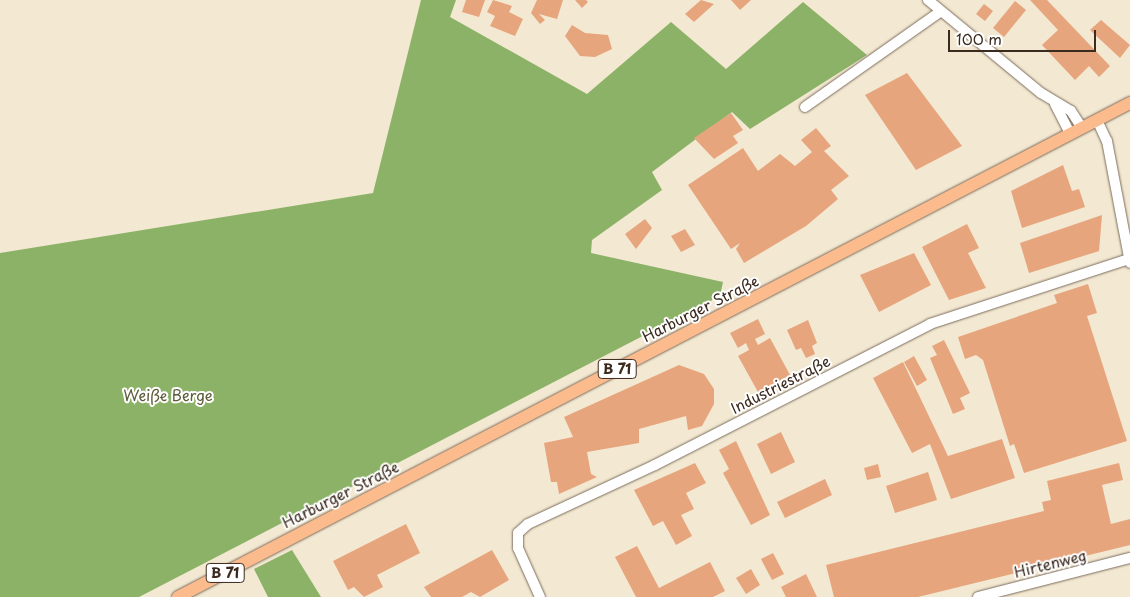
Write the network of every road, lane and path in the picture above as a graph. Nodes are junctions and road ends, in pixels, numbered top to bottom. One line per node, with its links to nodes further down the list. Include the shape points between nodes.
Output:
1 (928, 0): 2 (street)
2 (941, 10): 4 (street); 5 (street)
3 (1130, 103): 6 (main road, Harburger Straße / B 71)
4 (1055, 104): 7 (street, via 1071,111); 8 (street)
5 (805, 107)
6 (1097, 120): 7 (main road, Harburger Straße / B 71); 9 (street, via 1108,141)
7 (1082, 128): 8 (main road, Harburger Straße / B 71)
8 (1070, 134): 11 (main road, Harburger Straße / B 71)
9 (1130, 262): 12 (street, Industriestraße, via 930,324 655,465 528,524 518,533 518,548)
10 (1130, 558): 13 (street, Hirtenweg)
11 (178, 597)
12 (540, 597)
13 (978, 597)

